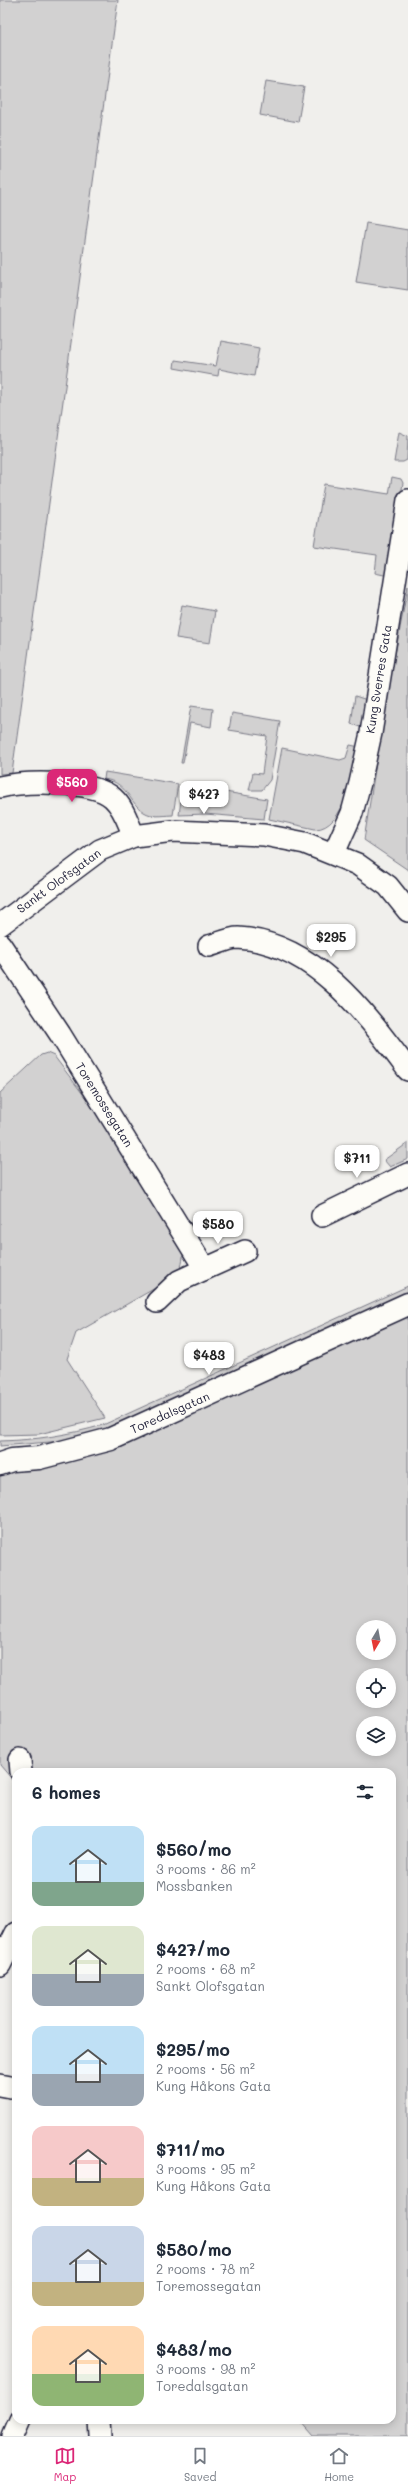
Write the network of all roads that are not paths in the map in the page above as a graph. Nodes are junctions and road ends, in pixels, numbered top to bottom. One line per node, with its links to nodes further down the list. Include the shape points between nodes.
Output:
1 (408, 500): 4 (street, Kung Sverres Gata, via 362,776 352,813)
2 (0, 787): 3 (street, via 21,783 97,789 113,798 124,812)
3 (134, 836): 4 (street, Sankt Olofsgatan, via 173,831 257,834 305,843); 6 (street, Sankt Olofsgatan, via 100,850)
4 (334, 853): 5 (street, Sankt Olofsgatan, via 357,864 388,886)
5 (408, 911)
6 (0, 925)
7 (0, 944): 13 (street, Toremossegatan, via 60,1034)
8 (208, 946): 9 (street, via 237,938 288,949 321,971 375,1026)
9 (408, 1070)
10 (408, 1174): 11 (street)
11 (322, 1216)
12 (245, 1251): 13 (street)
13 (205, 1269): 14 (street, via 179,1281)
14 (157, 1302)
15 (408, 1304): 16 (street, Toredalsgatan, via 111,1439 39,1458)
16 (4, 1460)
17 (12, 1941): 18 (street)
18 (0, 1964)
19 (0, 2085): 20 (street)
20 (12, 2087)
21 (18, 2424): 23 (street)
22 (99, 2424): 24 (street)
23 (13, 2436)
24 (100, 2436)

